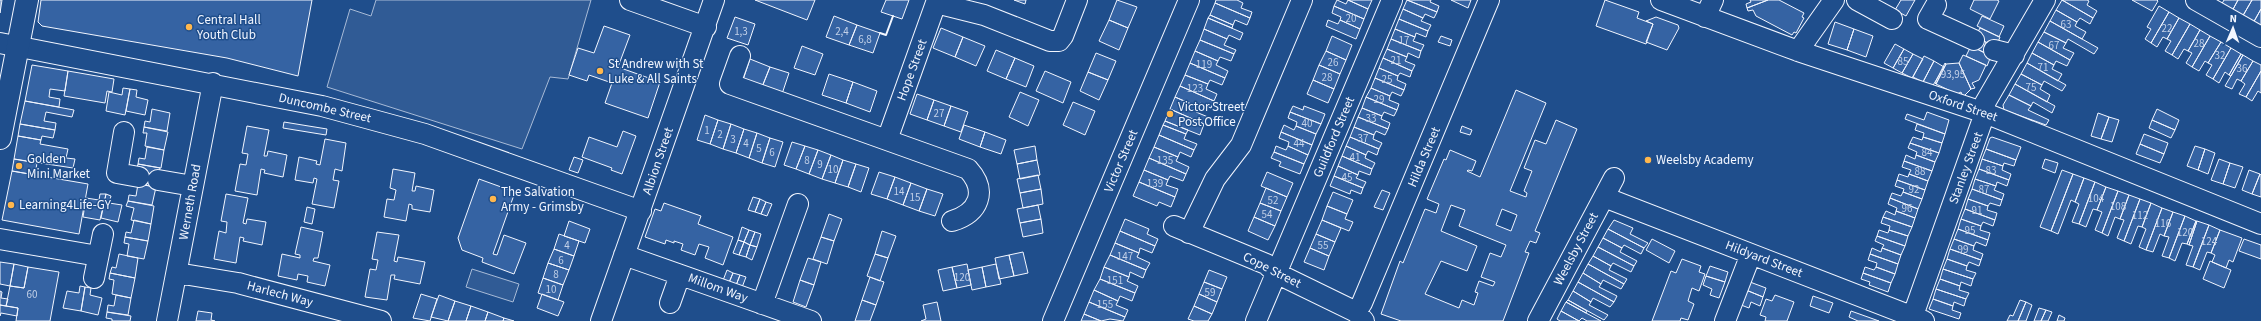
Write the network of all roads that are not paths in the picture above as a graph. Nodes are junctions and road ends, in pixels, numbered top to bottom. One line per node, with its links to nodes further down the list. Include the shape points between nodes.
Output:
1 (27, 0): 21 (main road)
2 (630, 0): 18 (street)
3 (714, 0): 18 (street, Albion Street)
4 (1077, 0): 14 (street, via 1059,41 1050,41 984,14)
5 (1189, 0): 55 (street, Victor Street)
6 (1302, 0): 44 (street, Cope Street, via 1241,145 1182,230 1266,264)
7 (1392, 0): 44 (street, Guildford Street)
8 (1489, 0): 49 (street, Hilda Street, via 1365,296)
9 (1661, 0): 16 (street, Oxford Street)
10 (1834, 0): 23 (street)
11 (1857, 0): 17 (street)
12 (2045, 0): 24 (street, Stanley Street)
13 (2196, 0): 19 (street)
14 (937, 1): 30 (street, Hope Street)
15 (1936, 5): 20 (street, via 1928,19)
16 (1709, 8): 23 (street, Oxford Street)
17 (1892, 19)
18 (706, 28): 35 (street, Albion Street)
19 (2261, 37)
20 (1974, 40)
21 (9, 45): 26 (street, Duncombe Street); 29 (main road)
22 (1994, 50): 24 (street)
23 (1798, 51): 27 (street, Oxford Street)
24 (2014, 55): 27 (street, Stanley Street, via 1985,103)
25 (740, 56): 30 (street, via 730,84)
26 (213, 83): 32 (street, Werneth Road); 35 (street, Duncombe Street, via 322,106 425,134)
27 (1986, 113): 37 (street, Oxford Street); 50 (street, Stanley Street)
28 (124, 132): 32 (street, via 116,181 148,179)
29 (0, 138)
30 (887, 140): 36 (street, via 959,165 974,177 979,196 976,205 969,213)
31 (1614, 178): 33 (street, Weelsby Street)
32 (193, 186): 43 (street, Werneth Road)
33 (1604, 197): 40 (street, Hildyard Street); 57 (street, Weelsby Street)
34 (798, 204): 48 (street)
35 (641, 211): 41 (street, Albion Street)
36 (952, 221)
37 (2261, 224)
38 (103, 234): 42 (street)
39 (0, 239): 42 (street)
40 (1751, 254): 50 (street, Hildyard Street); 58 (street)
41 (624, 255): 45 (street, Millom Way); 53 (street, Albion Street)
42 (98, 256): 46 (street)
43 (177, 273): 51 (street, Werneth Road); 52 (street, Harlech Way, via 238,283)
44 (1276, 273): 49 (street, Cope Street); 56 (street, Guildford Street)
45 (680, 275): 47 (street); 48 (street, Millom Way)
46 (94, 278)
47 (670, 303)
48 (762, 304): 54 (street, Millom Way)
49 (1360, 317)
50 (1916, 319)
51 (167, 321)
52 (381, 321)
53 (601, 321)
54 (811, 321)
55 (1053, 321)
56 (1256, 321)
57 (1538, 321)
58 (1725, 321)

